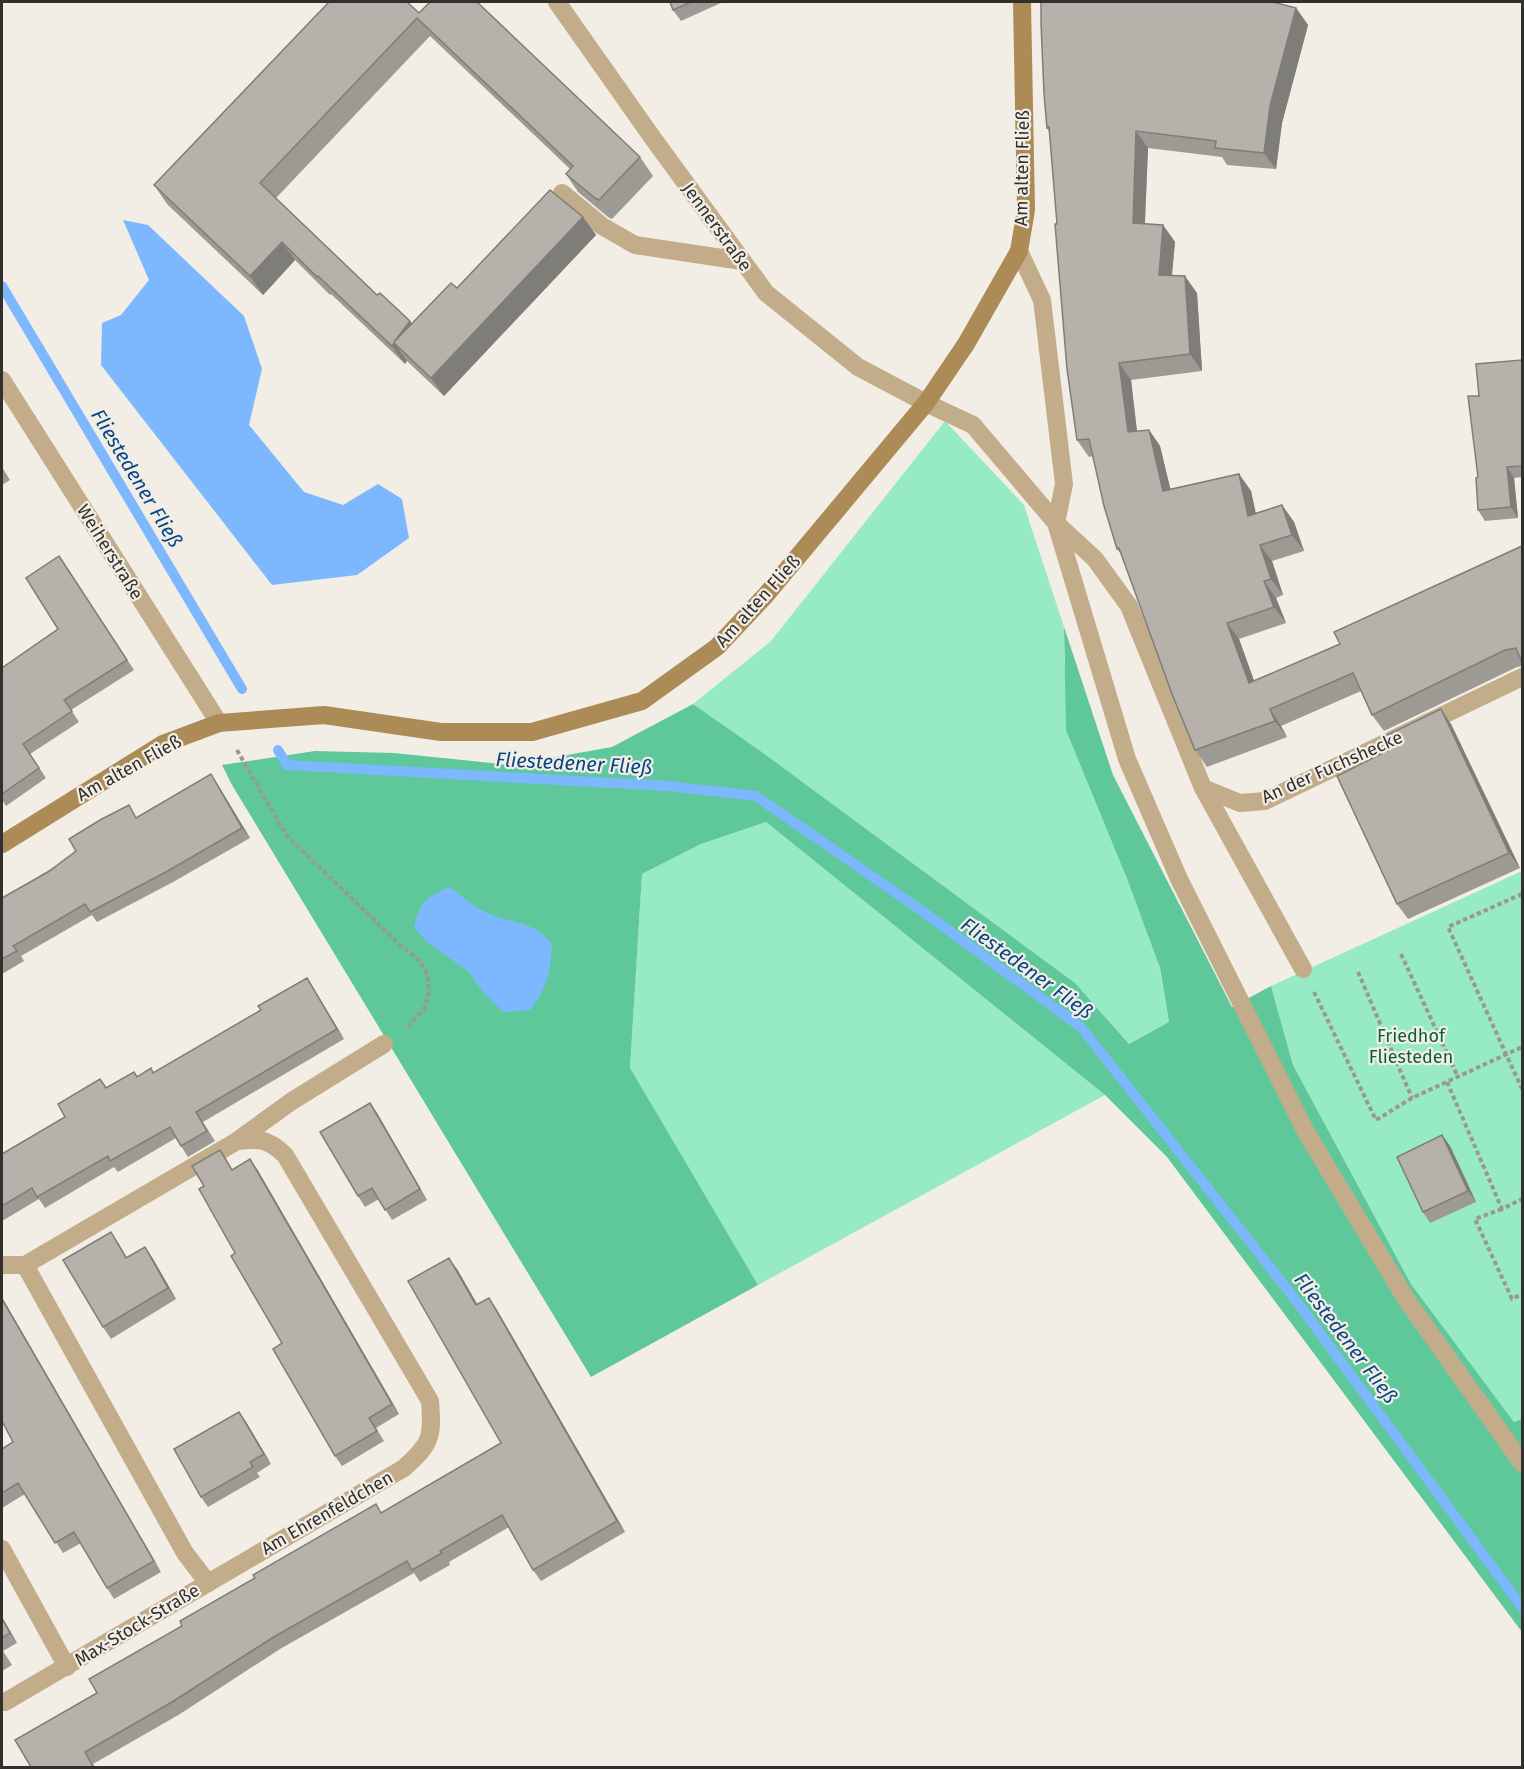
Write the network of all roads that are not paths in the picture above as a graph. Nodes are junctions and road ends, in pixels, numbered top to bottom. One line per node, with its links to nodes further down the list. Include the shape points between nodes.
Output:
1 (557, 2): 5 (street, Jennerstraße)
2 (1022, 2): 4 (main road, Am alten Fließ, via 1026,210)
3 (562, 193): 5 (street, via 602,226 635,245)
4 (1019, 251): 7 (main road, Am alten Fließ, via 966,344); 8 (street, via 1042,300 1064,484)
5 (742, 261): 7 (street, Jennerstraße, via 765,294 858,366)
6 (2, 380): 10 (street, Weiherstraße)
7 (926, 403): 8 (street, via 973,425); 10 (main road, Am alten Fließ, via 725,639 642,701 532,732 441,732 324,715)
8 (1056, 523): 11 (street, via 1095,559 1129,606); 18 (street, via 1127,759 1179,879 1306,1132 1406,1299)
9 (1522, 677): 11 (street, An der Fuchshecke, via 1265,801 1240,803)
10 (219, 723): 12 (main road, Am alten Fließ, via 163,744)
11 (1203, 789): 13 (street)
12 (2, 844)
13 (1303, 969)
14 (384, 1044): 15 (street, Am Ehrenfeldchen, via 292,1101)
15 (237, 1142): 17 (street, Am Ehrenfeldchen); 20 (street, Am Ehrenfeldchen, via 261,1139 285,1155 430,1401 432,1428 422,1452 404,1468)
16 (2, 1265): 17 (street)
17 (25, 1265): 20 (street, via 185,1553)
18 (1522, 1463)
19 (2, 1549): 21 (street, Max-Stock-Straße)
20 (208, 1583): 21 (street, Max-Stock-Straße)
21 (67, 1667): 22 (street, Max-Stock-Straße)
22 (5, 1702)

